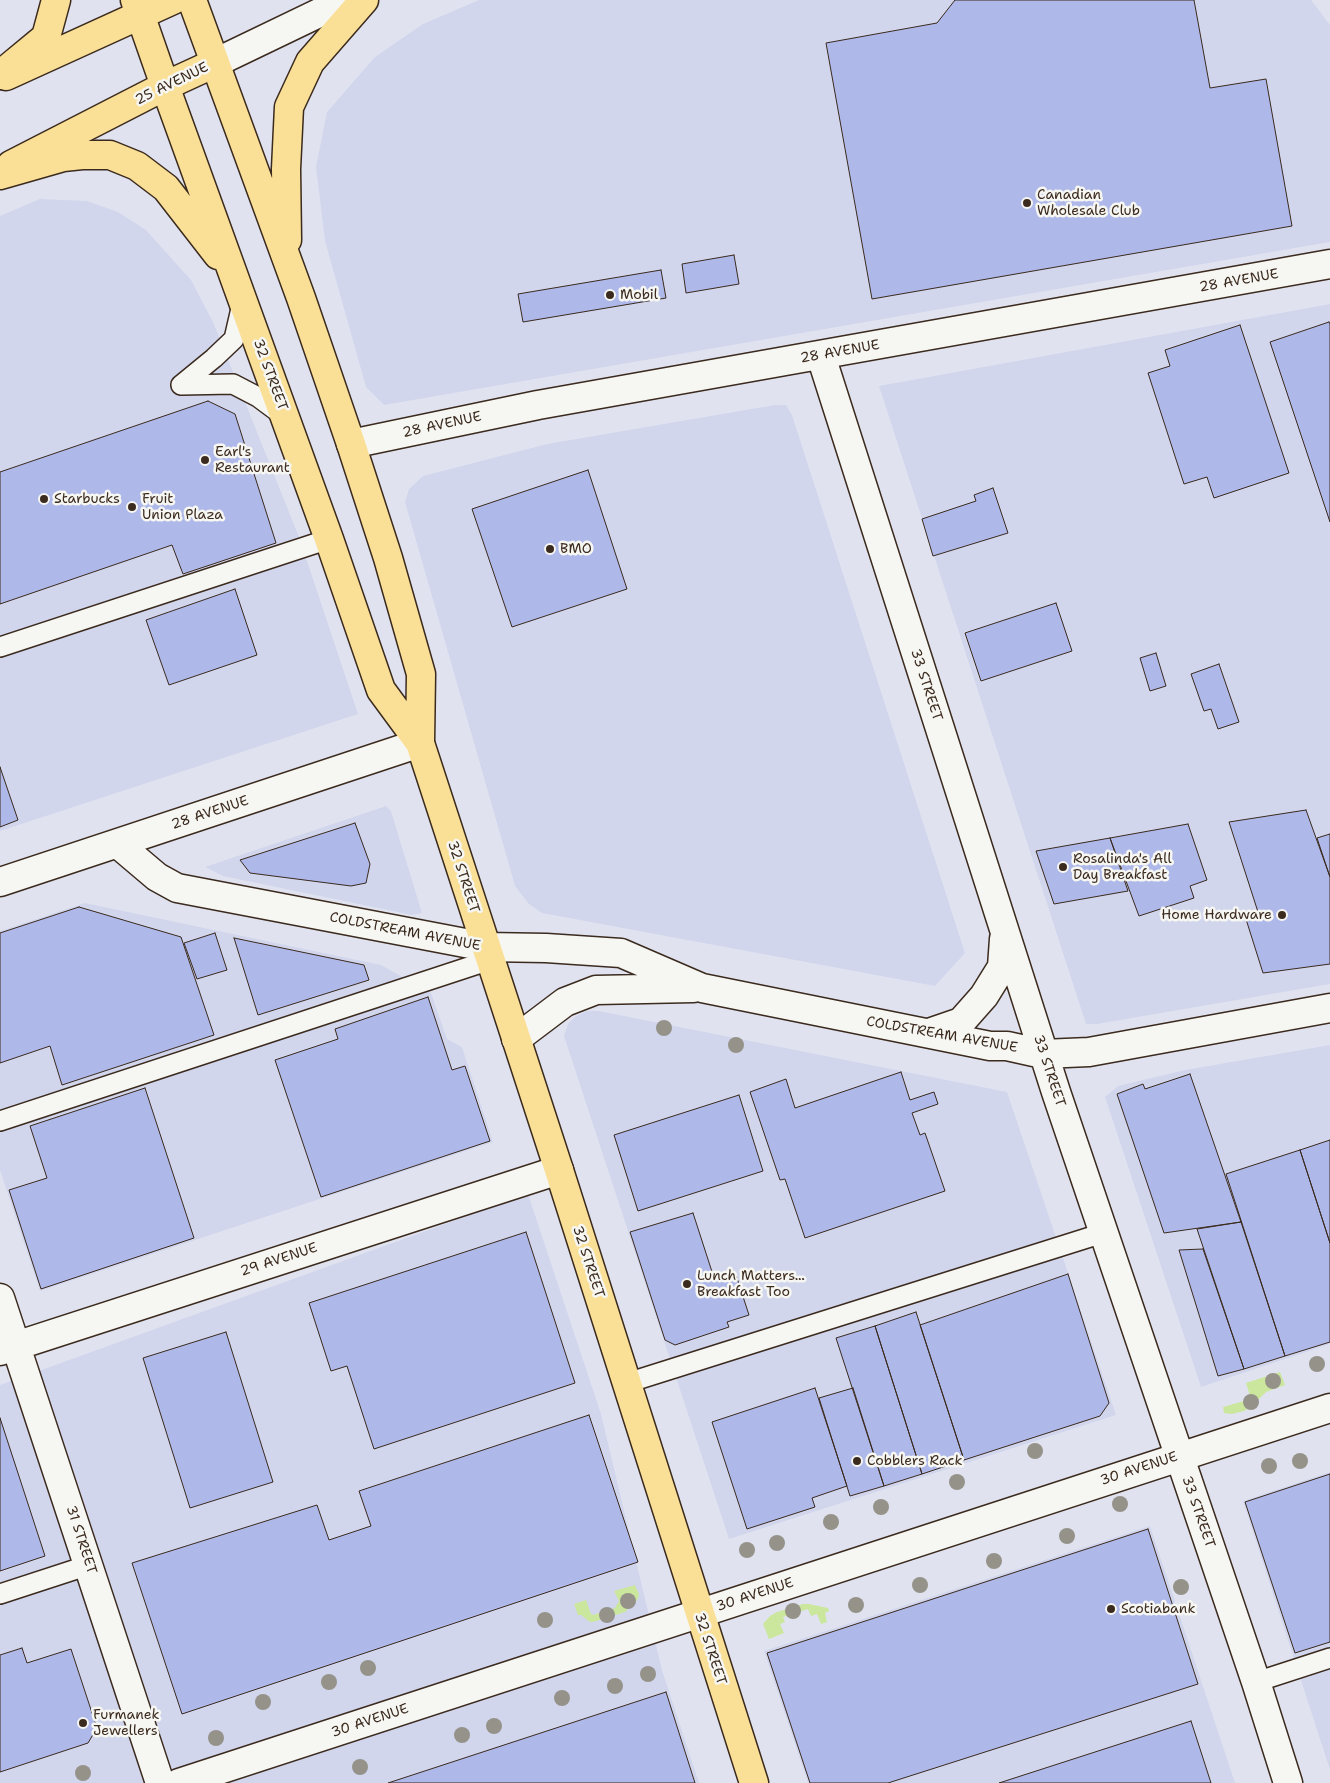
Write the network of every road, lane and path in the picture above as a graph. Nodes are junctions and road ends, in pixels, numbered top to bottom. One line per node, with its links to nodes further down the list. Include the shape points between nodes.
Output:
1 (56, 0): 8 (main road, via 46,37)
2 (173, 0): 6 (main road)
3 (192, 0): 7 (main road, 32 STREET)
4 (346, 0): 7 (street, 25 AVENUE)
5 (364, 0): 12 (main road, via 310,62 289,107 286,169)
6 (138, 7): 8 (main road); 9 (main road, 32 STREET)
7 (215, 63): 9 (main road, 25 AVENUE); 12 (main road, 32 STREET)
8 (0, 77)
9 (165, 86): 10 (main road, 25 AVENUE); 14 (main road, 32 STREET)
10 (0, 170)
11 (0, 175): 14 (main road, via 44,161 82,155 110,155 137,166 166,188)
12 (288, 261): 17 (main road, 32 STREET)
13 (1330, 264): 15 (street, 28 AVENUE)
14 (238, 287): 16 (main road, 32 STREET); 16 (lane, via 234,340 181,385 233,384 258,397)
15 (821, 356): 17 (street, 28 AVENUE, via 538,405); 23 (street, 33 STREET)
16 (286, 418): 18 (main road, 32 STREET)
17 (351, 444): 20 (main road, 32 STREET, via 421,674)
18 (329, 539): 19 (lane); 20 (main road, 32 STREET, via 381,690)
19 (0, 647)
20 (420, 743): 21 (street, 28 AVENUE); 24 (main road, 32 STREET)
21 (118, 844): 22 (street, 28 AVENUE); 24 (street, COLDSTREAM AVENUE, via 156,877 177,888)
22 (0, 882)
23 (1004, 931): 27 (street, via 1002,967 984,996 961,1022); 29 (street, 33 STREET)
24 (488, 953): 25 (street, COLDSTREAM AVENUE, via 546,948 621,953); 28 (main road, 32 STREET); 30 (lane)
25 (702, 988): 27 (street, COLDSTREAM AVENUE); 28 (street, COLDSTREAM AVENUE, via 596,990 565,1002)
26 (1330, 1008): 29 (street, COLDSTREAM AVENUE, via 1089,1052)
27 (929, 1033): 29 (street, COLDSTREAM AVENUE)
28 (516, 1040): 31 (main road, 32 STREET)
29 (1043, 1054): 32 (street, 33 STREET)
30 (0, 1121)
31 (559, 1170): 34 (street, 29 AVENUE); 35 (main road, 32 STREET)
32 (1103, 1233): 35 (lane); 37 (street, 33 STREET)
33 (0, 1298): 34 (street, 31 STREET)
34 (8, 1348): 38 (street, 31 STREET)
35 (627, 1383): 40 (main road, 32 STREET)
36 (1330, 1408): 37 (street, 30 AVENUE)
37 (1179, 1456): 40 (street, 30 AVENUE); 42 (street, 33 STREET)
38 (89, 1565): 39 (lane); 43 (street, 31 STREET)
39 (0, 1594)
40 (699, 1614): 44 (street, 30 AVENUE); 45 (main road, 32 STREET)
41 (1330, 1658): 42 (lane)
42 (1256, 1682): 46 (street, 33 STREET)
43 (160, 1783)
44 (180, 1783)
45 (754, 1783)
46 (1288, 1783)

